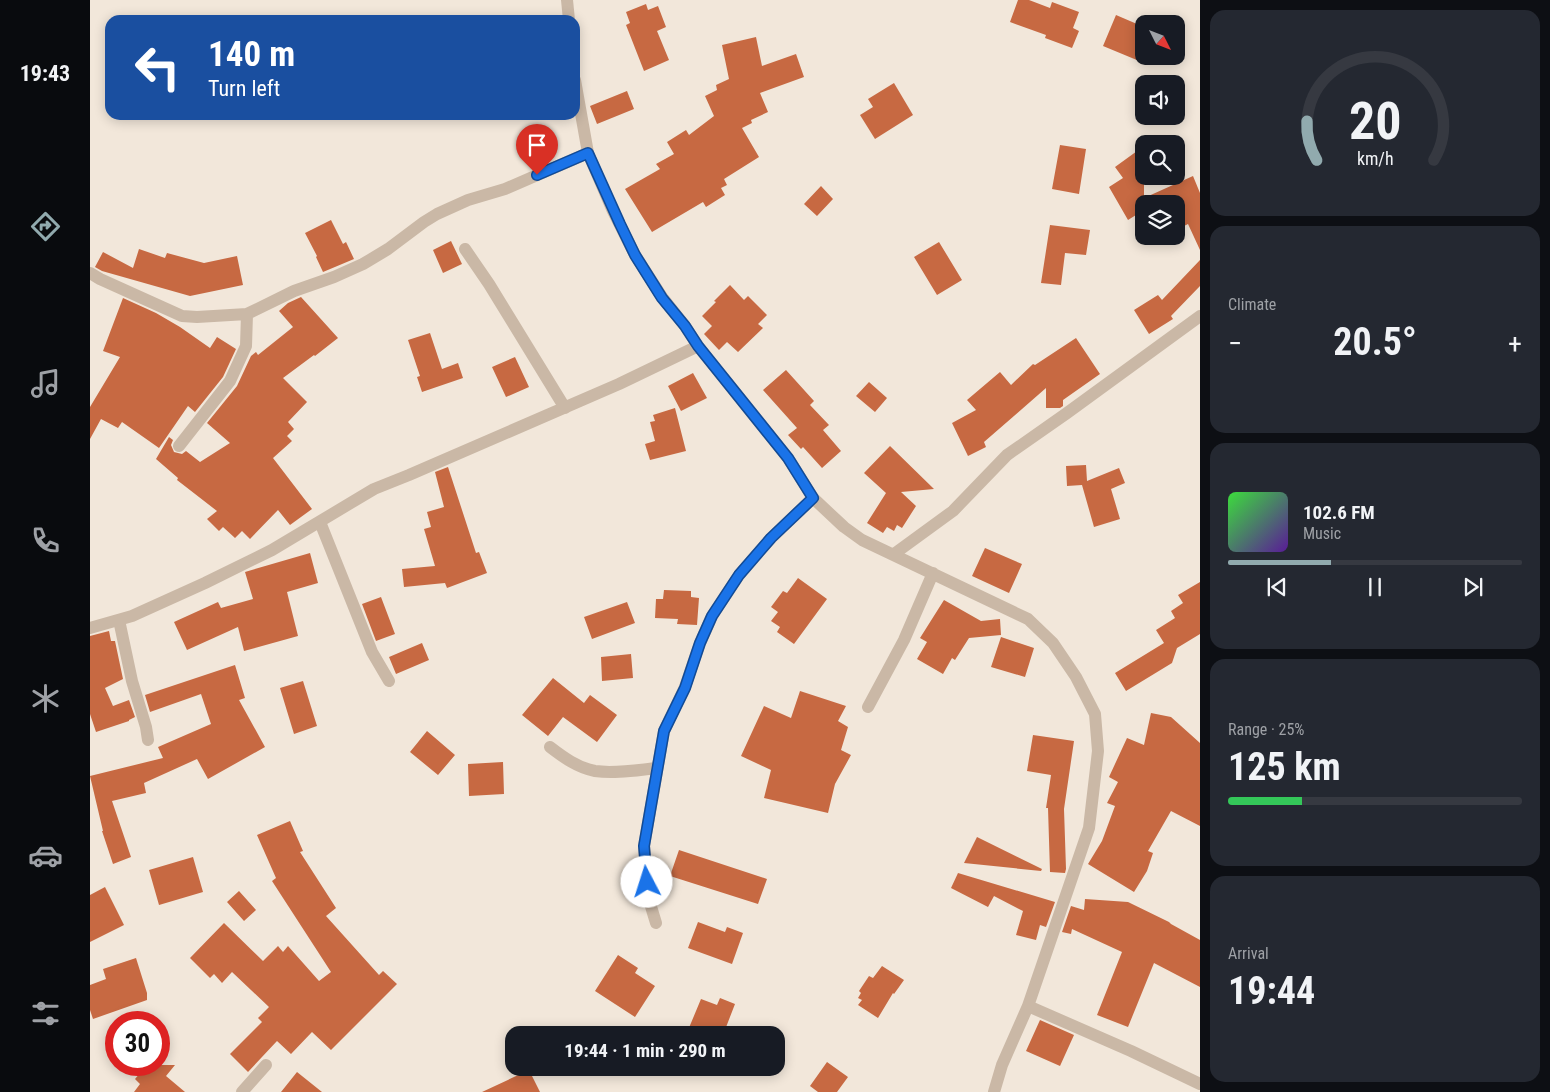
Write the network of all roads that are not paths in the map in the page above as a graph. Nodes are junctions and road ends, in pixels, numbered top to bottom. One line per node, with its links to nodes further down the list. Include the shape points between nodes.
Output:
1 (567, 0): 2 (street)
2 (568, 15)
3 (580, 108): 4 (street)
4 (588, 153): 7 (street, via 437,214 363,264 294,291); 9 (street, via 635,255)
5 (465, 249): 10 (street)
6 (90, 272): 7 (street, via 182,316)
7 (248, 314): 11 (street, via 246,346 230,381)
8 (1200, 316): 14 (street, via 1007,455 953,511)
9 (698, 346): 10 (street); 12 (street, via 788,458)
10 (564, 408): 13 (street, via 374,488)
11 (180, 446)
12 (813, 498): 14 (street, via 862,540); 22 (street, via 771,538 739,575 712,616 685,688 664,731)
13 (320, 522): 16 (street, via 205,583); 18 (street, via 372,652)
14 (894, 554): 15 (street)
15 (933, 573): 19 (street, via 904,640); 24 (street, via 1028,619 1058,650 1095,714 1098,751 1089,828)
16 (120, 620): 17 (street); 20 (street)
17 (90, 628)
18 (389, 681)
19 (868, 707)
20 (148, 740)
21 (550, 747): 22 (street, via 567,760 594,771)
22 (658, 768): 23 (street, via 644,846 649,900)
23 (656, 923)
24 (1028, 1006): 26 (street); 28 (street)
25 (266, 1066): 27 (street)
26 (1200, 1084)
27 (242, 1092)
28 (994, 1092)

